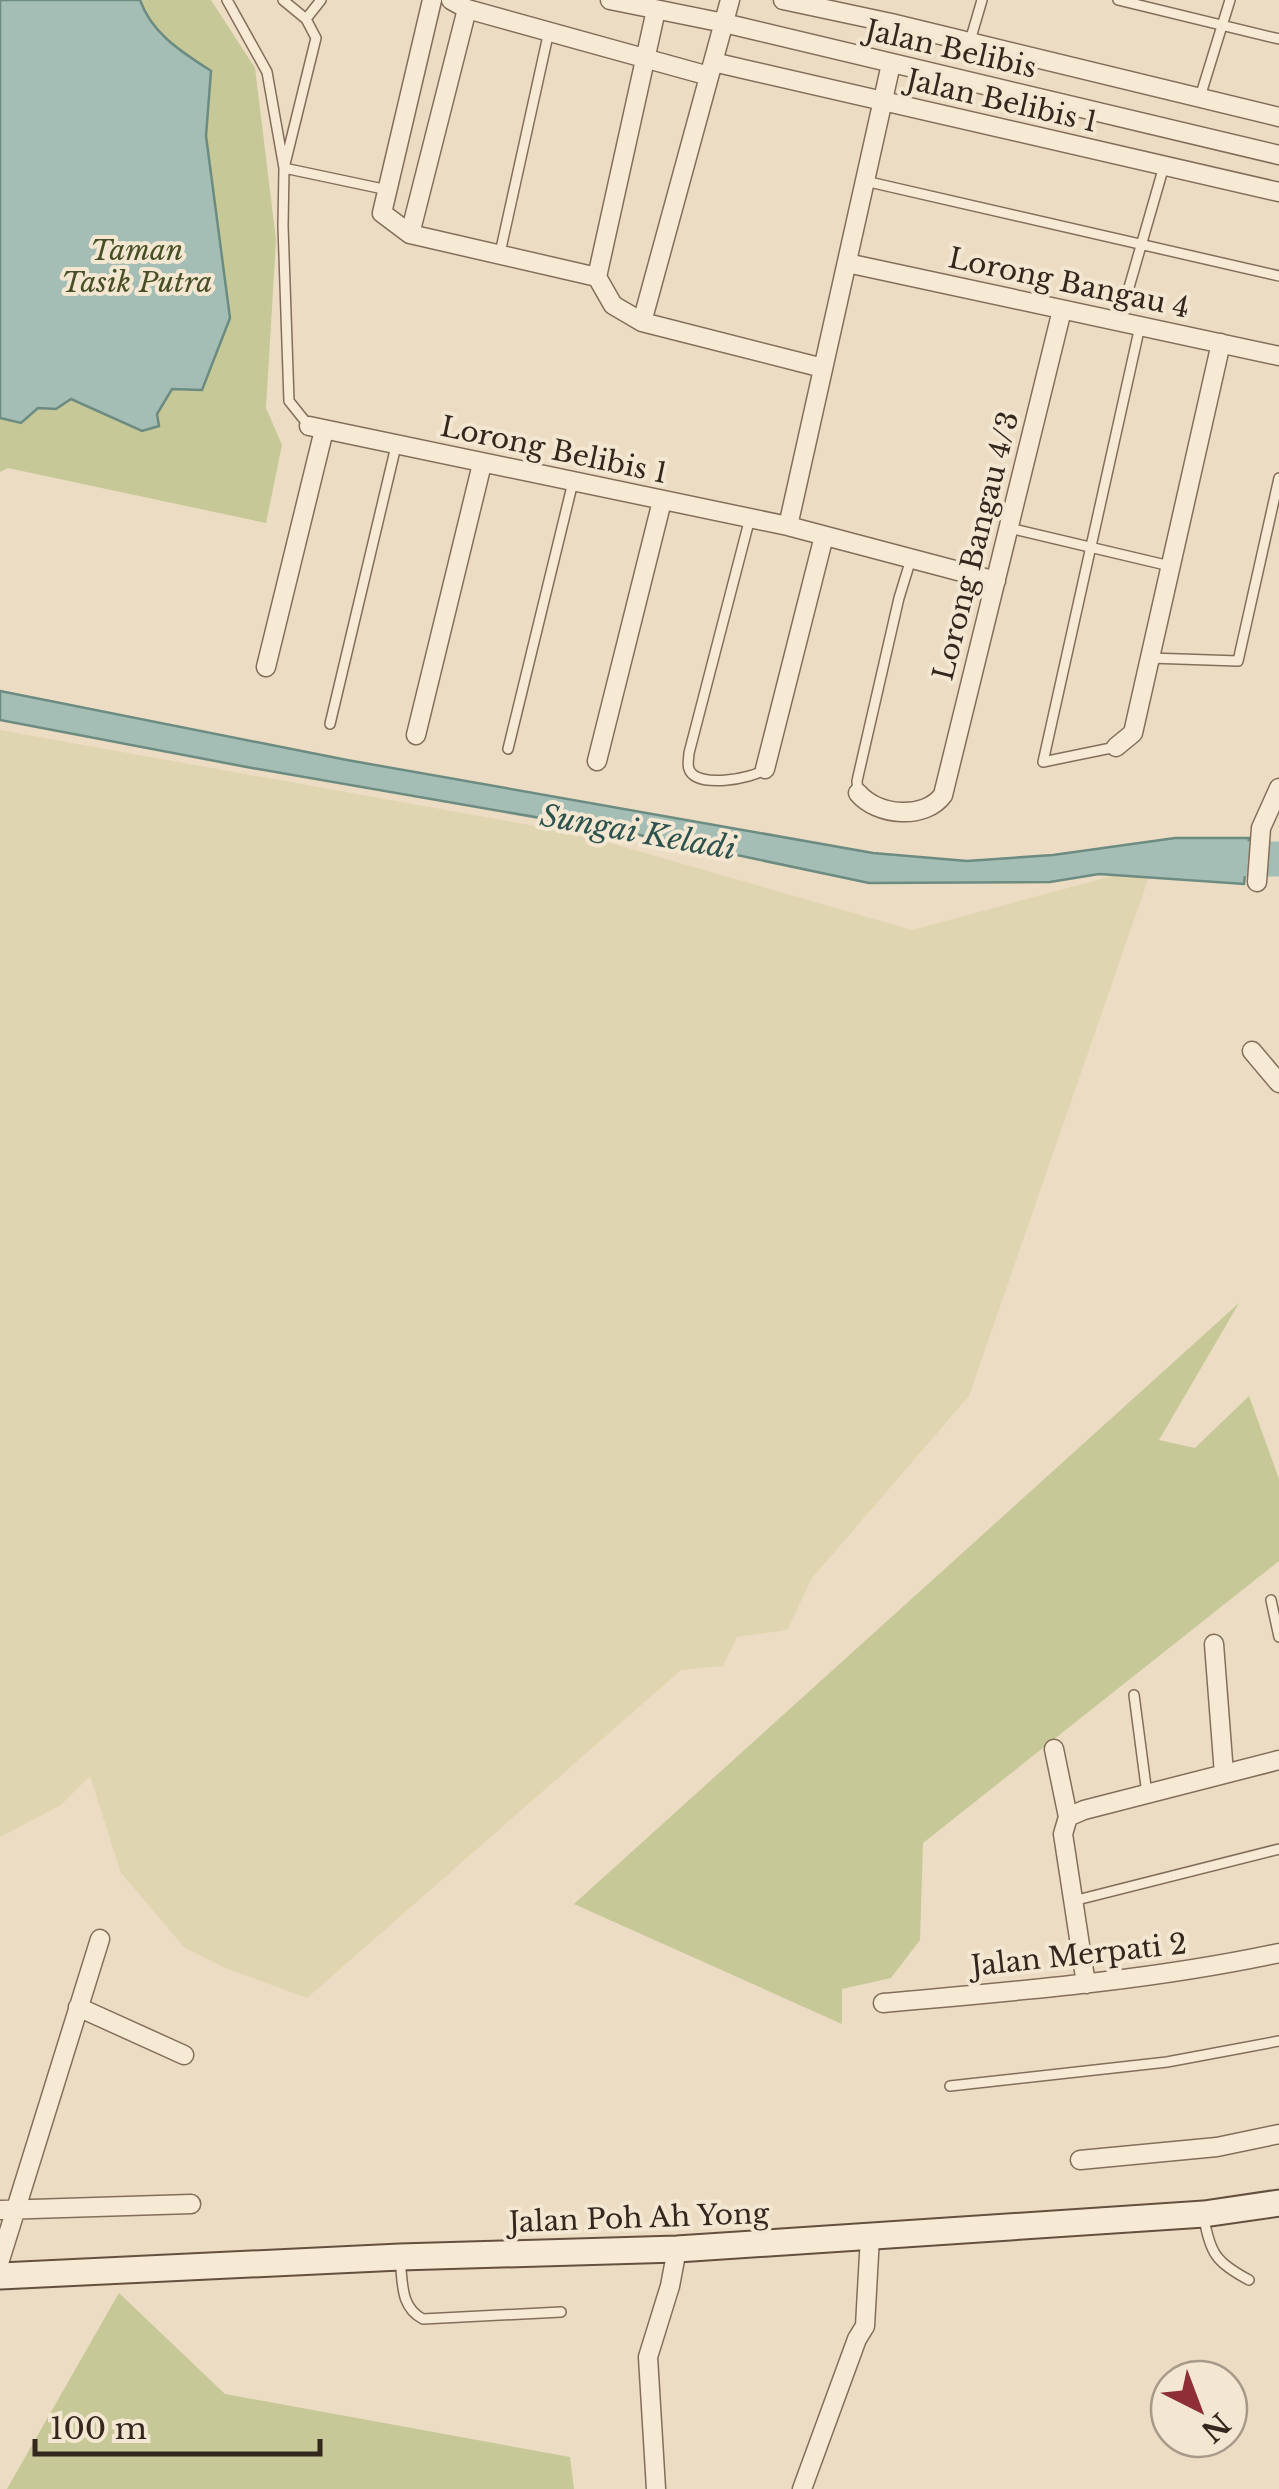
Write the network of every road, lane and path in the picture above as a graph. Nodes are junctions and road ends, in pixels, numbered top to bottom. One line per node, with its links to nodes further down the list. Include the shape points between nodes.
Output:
1 (227, 0): 27 (lane, via 267,72)
2 (282, 0): 13 (lane)
3 (321, 0): 13 (lane)
4 (432, 0): 29 (street)
5 (610, 0): 12 (street, Jalan Belibis)
6 (730, 0): 14 (street)
7 (784, 0): 18 (street)
8 (982, 0): 18 (lane)
9 (1118, 0): 15 (lane)
10 (1230, 0): 15 (lane)
11 (459, 4): 16 (street, Jalan Belibis 1); 31 (street)
12 (656, 10): 14 (street, Jalan Belibis); 19 (street)
13 (306, 19): 27 (lane, via 316,38)
14 (724, 23): 20 (street, Jalan Belibis); 21 (street)
15 (1222, 26): 17 (lane); 22 (lane)
16 (549, 32): 19 (street, Jalan Belibis 1); 33 (lane)
17 (1279, 39)
18 (970, 41): 22 (street)
19 (646, 58): 21 (street, Jalan Belibis 1); 36 (street)
20 (891, 64): 23 (street); 25 (street, Jalan Belibis)
21 (711, 69): 23 (street, Jalan Belibis 1); 38 (street)
22 (1199, 99): 24 (street)
23 (882, 103): 26 (street, Jalan Belibis 1); 28 (street)
24 (1279, 117)
25 (1279, 155)
26 (1164, 166): 30 (street, Jalan Belibis 1); 32 (lane)
27 (284, 168): 29 (lane); 44 (lane, via 289,401)
28 (865, 181): 32 (lane); 34 (street)
29 (388, 190): 31 (street, via 382,213)
30 (1279, 192)
31 (410, 234): 33 (street)
32 (1142, 245): 35 (lane); 39 (lane)
33 (500, 254): 36 (street)
34 (846, 263): 37 (street, Lorong Bangau 4); 43 (street)
35 (1279, 276)
36 (597, 277): 38 (street, via 613,305)
37 (1062, 310): 39 (street, Lorong Bangau 4); 52 (street, Lorong Bangau 4/3)
38 (642, 322): 43 (street)
39 (1119, 322): 40 (street, Lorong Bangau 4)
40 (1140, 326): 41 (street, Lorong Bangau 4); 54 (lane)
41 (1220, 344): 42 (street, Lorong Bangau 4); 56 (street)
42 (1279, 356)
43 (823, 368): 51 (street)
44 (316, 428): 45 (street, Lorong Belibis 1); 59 (street)
45 (396, 446): 46 (street, Lorong Belibis 1); 60 (lane)
46 (482, 464): 48 (street, Lorong Belibis 1); 61 (street)
47 (1279, 478): 58 (lane, via 1238,660)
48 (573, 482): 49 (street, Lorong Belibis 1); 63 (lane)
49 (662, 500): 50 (street, Lorong Belibis 1); 64 (street)
50 (750, 518): 51 (street, Lorong Belibis 1); 65 (lane, via 689,770 703,779 733,780)
51 (788, 526): 53 (street, Lorong Belibis 1)
52 (1009, 528): 54 (lane); 57 (street, Lorong Bangau 4/3)
53 (824, 536): 55 (street, Lorong Belibis 1); 65 (street)
54 (1090, 547): 56 (lane); 62 (lane, via 1043,762)
55 (911, 559): 57 (street, Lorong Belibis 1); 67 (lane)
56 (1170, 566): 58 (street)
57 (996, 581): 67 (street, Lorong Bangau 4/3, via 943,796 927,811 914,812 869,804)
58 (1150, 658): 62 (street, via 1132,733)
59 (266, 667)
60 (330, 724)
61 (416, 735)
62 (1116, 747)
63 (508, 749)
64 (597, 761)
65 (764, 769)
66 (1279, 788): 68 (street, via 1261,828)
67 (858, 793)
68 (1256, 882)
69 (1252, 1050): 70 (street)
70 (1279, 1083)
71 (1271, 1600): 72 (lane)
72 (1279, 1637)
73 (1214, 1644): 77 (street)
74 (1134, 1695): 78 (lane)
75 (1054, 1749): 79 (street)
76 (1279, 1760): 77 (street)
77 (1224, 1774): 78 (street)
78 (1147, 1794): 79 (street)
79 (1068, 1817): 81 (street, via 1062,1834)
80 (1279, 1849): 81 (lane)
81 (1073, 1901): 84 (street)
82 (100, 1939): 86 (street)
83 (1279, 1954): 84 (street, Jalan Merpati 2)
84 (1086, 1984): 85 (street, Jalan Merpati 2)
85 (883, 2004)
86 (78, 2007): 88 (street); 94 (street)
87 (1279, 2041): 89 (lane, via 1167,2062)
88 (184, 2055)
89 (950, 2086)
90 (1279, 2134): 91 (street)
91 (1080, 2160)
92 (1279, 2203): 95 (main road, Jalan Poh Ah Yong)
93 (191, 2204): 94 (street)
94 (7, 2210): 99 (street)
95 (1204, 2214): 96 (main road, Jalan Poh Ah Yong); 101 (lane, via 1209,2245 1225,2268)
96 (870, 2236): 97 (main road, Jalan Poh Ah Yong); 104 (street, via 866,2326)
97 (677, 2249): 98 (main road, Jalan Poh Ah Yong); 103 (street, via 648,2357)
98 (400, 2257): 100 (main road, Jalan Poh Ah Yong); 102 (lane, via 405,2302 423,2319)
99 (0, 2260)
100 (0, 2276)
101 (1249, 2280)
102 (561, 2312)
103 (656, 2489)
104 (802, 2489)

